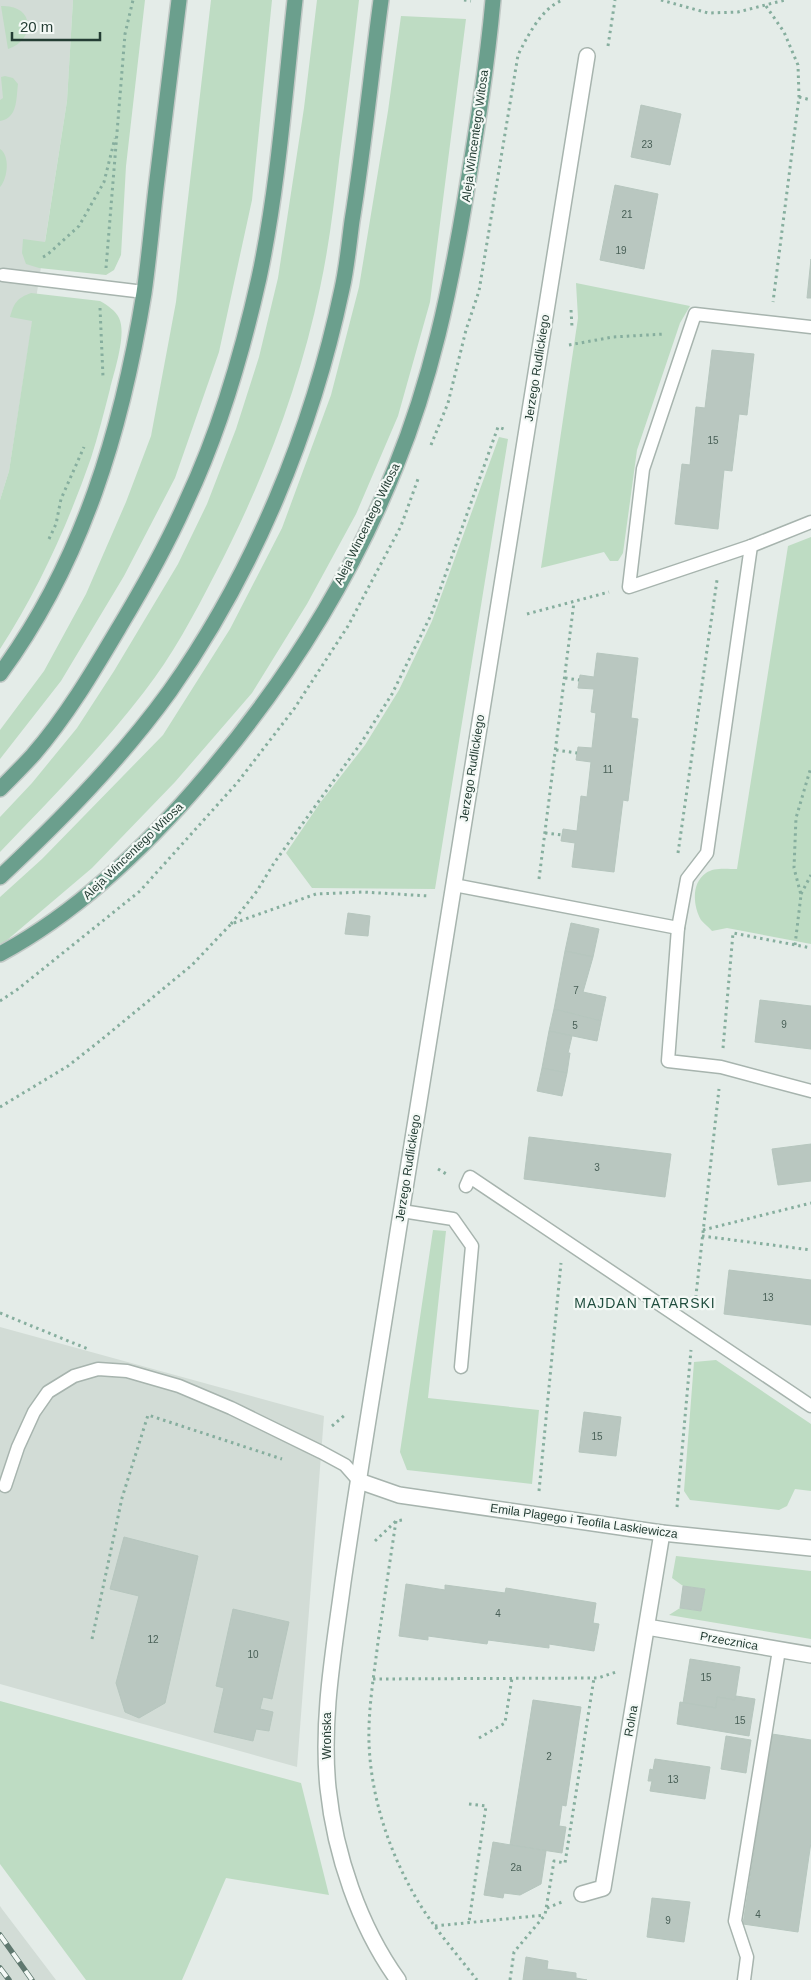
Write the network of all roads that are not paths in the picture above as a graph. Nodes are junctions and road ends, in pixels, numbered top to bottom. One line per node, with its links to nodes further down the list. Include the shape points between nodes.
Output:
1 (179, 0): 7 (main road)
2 (295, 0): 12 (main road, via 273,191 259,277 236,366 208,450 188,500 102,656 34,754)
3 (381, 0): 13 (main road, via 342,288 319,381 256,544 215,621 169,692 76,802)
4 (492, 0): 16 (main road, Aleja Wincentego Witosa, via 476,137 452,281 418,404 397,465 373,518 314,629 278,685 186,800 80,901 28,939)
5 (588, 56): 14 (street, Jerzego Rudlickiego)
6 (3, 274): 7 (lane)
7 (144, 292): 11 (main road, via 115,432 96,490 54,587 24,641)
8 (811, 328): 10 (lane, via 695,314 643,469 629,587)
9 (811, 522): 10 (lane)
10 (751, 546): 15 (lane, via 708,853 687,879)
11 (0, 674)
12 (0, 789)
13 (0, 877)
14 (453, 889): 15 (lane); 19 (street, Jerzego Rudlickiego)
15 (678, 928): 17 (lane, via 668,1061 721,1067)
16 (0, 954)
17 (811, 1091)
18 (466, 1186): 21 (lane, via 470,1176)
19 (402, 1211): 20 (lane, via 453,1218 472,1246); 22 (street, Jerzego Rudlickiego)
20 (461, 1367)
21 (811, 1406)
22 (359, 1481): 23 (lane, via 346,1465 205,1397 127,1371 98,1369 74,1376 48,1392 34,1412); 24 (street, Emila Plagego i Teofila Laskiewicza, via 400,1495); 30 (street, Wrońska, via 328,1695 328,1787 344,1865 361,1914)
23 (5, 1486)
24 (662, 1533): 25 (street, Emila Plagego i Teofila Laskiewicza); 26 (street, Rolna)
25 (811, 1548)
26 (647, 1627): 27 (street, Przecznica); 29 (street, Rolna, via 603,1888)
27 (779, 1650): 28 (street, Przecznica); 31 (lane, via 735,1921 748,1957)
28 (811, 1655)
29 (582, 1894)
30 (398, 1980)
31 (744, 1980)

